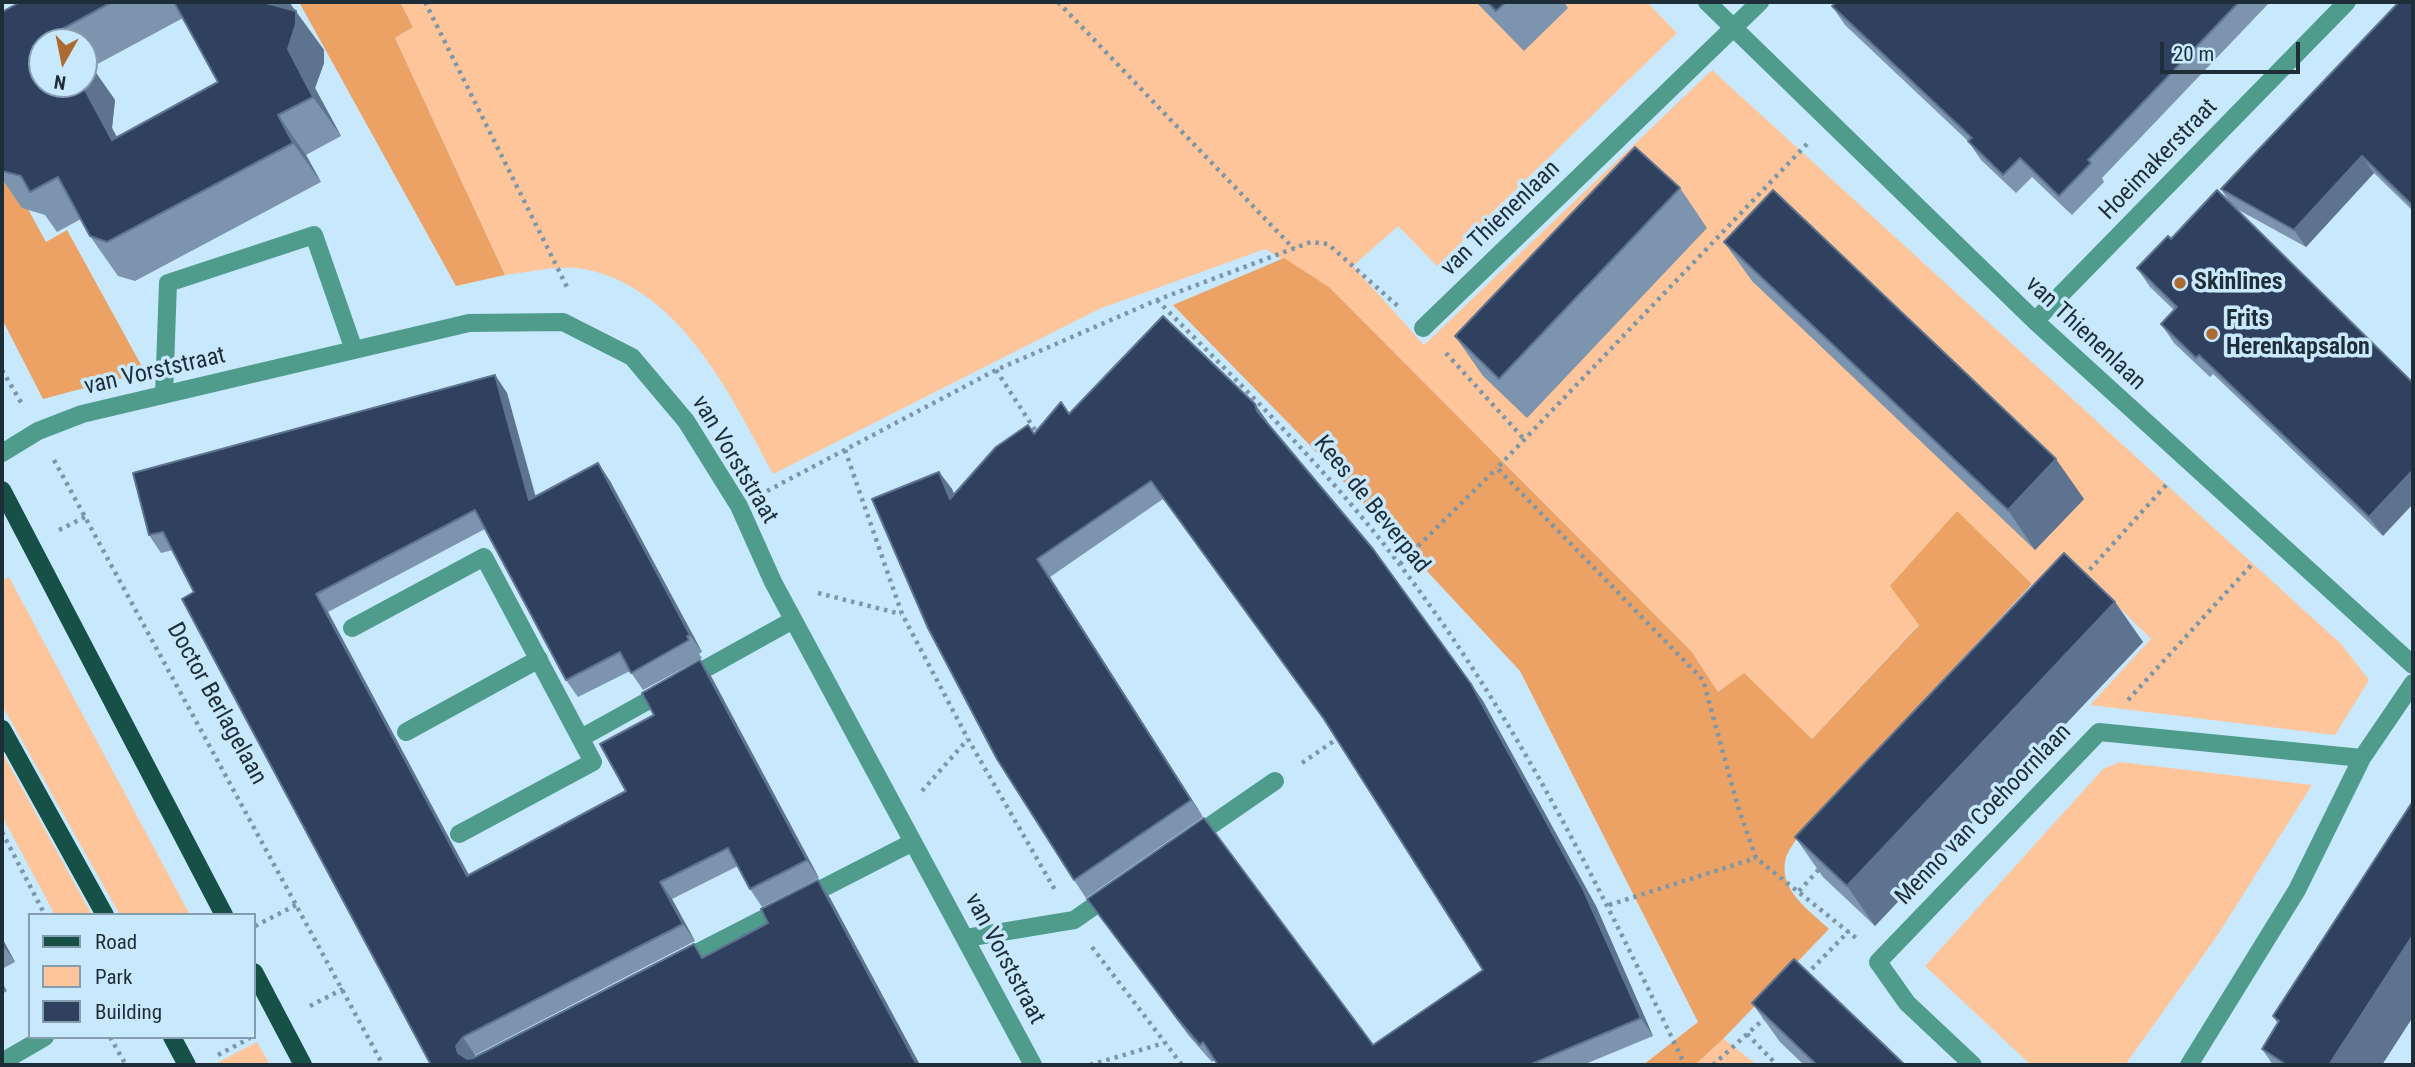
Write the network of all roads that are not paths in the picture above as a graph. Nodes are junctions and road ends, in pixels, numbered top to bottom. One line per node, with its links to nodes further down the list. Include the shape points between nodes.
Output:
1 (1707, 2): 4 (street, van Thienenlaan)
2 (1760, 2): 4 (street)
3 (2347, 2): 5 (street, Hoeimakerstraat)
4 (1733, 29): 5 (street, van Thienenlaan); 6 (street, van Thienenlaan)
5 (2035, 321): 14 (street, van Thienenlaan)
6 (1423, 328)
7 (354, 350): 8 (street, van Vorststraat); 8 (street, via 314,235 167,283); 11 (street, van Vorststraat, via 469,323 563,322 632,357 686,421 739,506)
8 (164, 395): 9 (street, van Vorststraat, via 82,414 38,431)
9 (2, 453)
10 (2, 490): 26 (main road)
11 (793, 620): 18 (street); 22 (street, van Vorststraat)
12 (352, 628): 13 (street, via 484,557)
13 (538, 660): 17 (street); 18 (street)
14 (2413, 665)
15 (2413, 683): 19 (street)
16 (2, 729): 25 (main road)
17 (406, 732)
18 (580, 738): 21 (street, via 593,762)
19 (2362, 758): 36 (street, Menno van Coehoornlaan, via 2099,732 1878,962 1907,1003); 37 (street, via 2297,890)
20 (1275, 781): 23 (street)
21 (459, 834)
22 (913, 842): 27 (street, van Vorststraat); 28 (street)
23 (1175, 850)
24 (1130, 881): 27 (street, via 1074,920)
25 (104, 913)
26 (223, 913)
27 (966, 938): 35 (street, van Vorststraat)
28 (666, 970)
29 (256, 976): 34 (main road)
30 (42, 1039): 32 (street)
31 (173, 1039): 33 (main road)
32 (2, 1062)
33 (187, 1065)
34 (303, 1065)
35 (1033, 1065)
36 (1973, 1065)
37 (2189, 1065)

